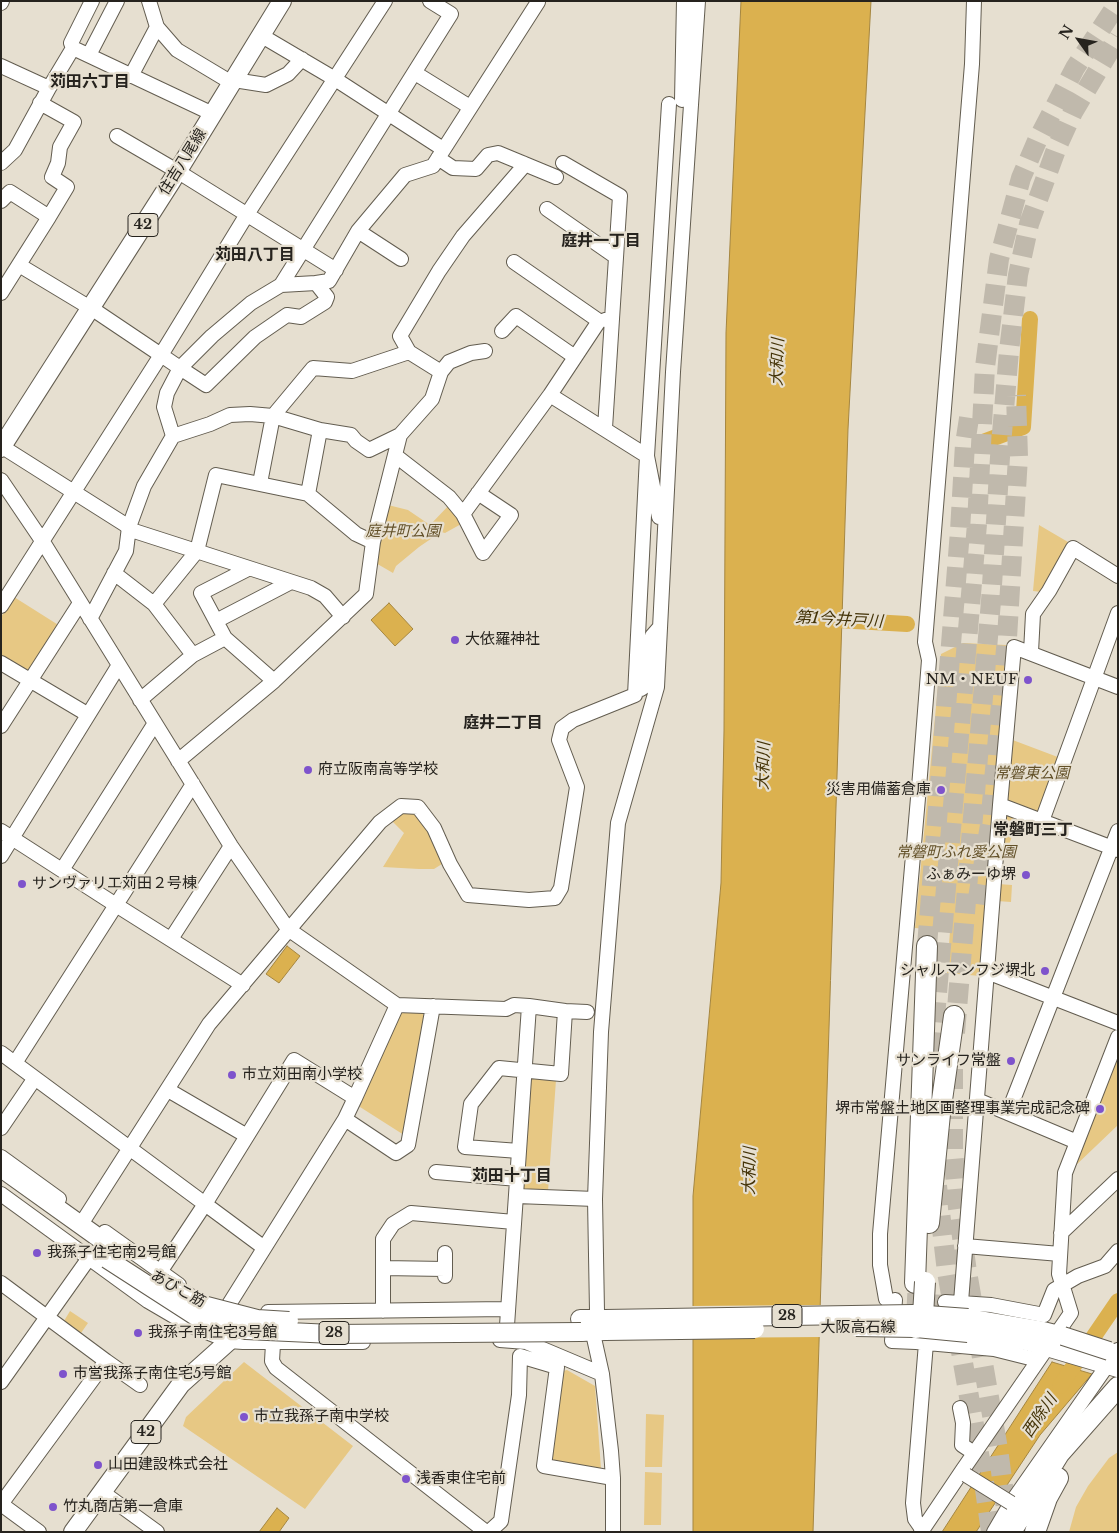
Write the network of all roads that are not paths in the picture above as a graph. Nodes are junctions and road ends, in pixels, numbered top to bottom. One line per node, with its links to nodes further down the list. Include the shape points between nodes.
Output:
1 (92, 1): 13 (street, via 71,43)
2 (117, 1): 14 (street)
3 (149, 1): 11 (street)
4 (282, 1): 12 (main road, 住吉八尾線 / 42)
5 (385, 1): 19 (street)
6 (430, 1): 17 (street, via 450,14)
7 (684, 1): 27 (street, via 681,117)
8 (698, 1): 27 (street)
9 (974, 1): 175 (street, via 972,64 925,642 929,660 880,1234 880,1265 891,1300 892,1342)
10 (538, 2): 24 (street)
11 (157, 27): 18 (street); 20 (street, via 177,50)
12 (262, 36): 15 (street); 20 (main road, 住吉八尾線 / 42)
13 (73, 48): 14 (street); 21 (street)
14 (89, 55): 18 (street)
15 (302, 59): 19 (street); 20 (street, via 288,74 266,85)
16 (1, 66): 21 (street)
17 (415, 73): 24 (street); 26 (street)
18 (130, 76): 25 (street)
19 (335, 79): 26 (street); 37 (street)
20 (233, 82): 25 (main road, 住吉八尾線 / 42)
21 (49, 88): 22 (street)
22 (40, 103): 32 (street, via 15,150); 38 (street, via 74,122 60,147 52,177 67,187)
23 (670, 104): 49 (street)
24 (470, 107): 29 (street)
25 (213, 114): 33 (main road, 住吉八尾線 / 42)
26 (390, 114): 29 (street); 40 (street)
27 (688, 131): 59 (street)
28 (117, 136): 33 (street)
29 (441, 153): 30 (street, via 453,168 476,169 488,155 498,153); 39 (street, via 432,166 405,175)
30 (523, 163): 34 (street); 53 (street, via 439,270 400,336)
31 (563, 163): 41 (street, via 620,196)
32 (1, 164)
33 (177, 171): 37 (street); 50 (main road, 住吉八尾線 / 42)
34 (556, 177)
35 (1, 201): 38 (street, via 10,192)
36 (547, 209): 41 (street)
37 (246, 216): 40 (street); 55 (street)
38 (49, 217): 44 (street)
39 (358, 231): 42 (street); 45 (street)
40 (303, 250): 45 (street); 47 (street)
41 (616, 257): 51 (street)
42 (401, 259)
43 (514, 262): 51 (street)
44 (19, 265): 48 (street); 50 (street)
45 (336, 270): 46 (street, via 329,281)
46 (316, 283): 47 (street); 57 (street, via 327,297 325,302 300,317 287,316 255,338 206,384)
47 (281, 285): 57 (street, via 219,330)
48 (1, 293)
49 (658, 294): 59 (street); 68 (street)
50 (90, 308): 55 (street); 66 (main road, 住吉八尾線 / 42)
51 (606, 320): 56 (street); 62 (street)
52 (502, 331): 56 (street, via 516,316)
53 (409, 352): 58 (street); 61 (street, via 352,371 313,368)
54 (485, 352): 58 (street, via 471,353 449,362)
55 (161, 355): 57 (street); 71 (street)
56 (575, 357): 60 (street)
57 (180, 368): 65 (street, via 167,393 164,407)
58 (441, 372): 64 (street, via 432,399)
59 (672, 372): 76 (street)
60 (550, 396): 62 (street); 72 (street)
61 (273, 416): 63 (street); 65 (street, via 230,415); 70 (street)
62 (605, 428): 68 (street)
63 (320, 430): 64 (street, via 351,435 369,450); 73 (street)
64 (400, 435): 67 (street)
65 (173, 436): 75 (street, via 144,486)
66 (2, 447): 71 (street)
67 (396, 456): 74 (street, via 449,497); 78 (street)
68 (647, 456): 76 (street); 101 (street)
69 (1, 480): 77 (street)
70 (260, 482): 73 (street); 79 (street, via 216,475)
71 (75, 493): 75 (street); 77 (street)
72 (478, 493): 74 (street); 74 (street, via 511,515 483,553)
73 (308, 494): 78 (street, via 356,534)
74 (463, 514)
75 (129, 528): 79 (street); 81 (street, via 126,551)
76 (663, 540): 91 (street)
77 (43, 542): 84 (street); 86 (street)
78 (373, 542): 88 (street, via 366,594)
79 (197, 551): 80 (street); 85 (street)
80 (248, 569): 83 (street); 90 (street, via 201,593)
81 (114, 573): 85 (street); 89 (street)
82 (1118, 576): 93 (street, via 1073,548 1032,614)
83 (291, 582): 88 (street, via 325,596); 90 (street)
84 (80, 603): 89 (street); 99 (street)
85 (154, 604): 94 (street)
86 (1, 606)
87 (1118, 613): 97 (street)
88 (343, 616): 98 (street)
89 (90, 619): 96 (street)
90 (216, 621): 92 (street)
91 (661, 626): 101 (street, via 652,636 644,687); 153 (street, via 657,687 618,823 601,1032)
92 (225, 638): 94 (street); 98 (street)
93 (1031, 652): 97 (street); 108 (street, via 1014,647 1012,656)
94 (193, 655): 102 (street)
95 (1, 663): 99 (street)
96 (118, 665): 102 (street); 103 (street)
97 (1094, 678): 100 (street); 109 (street)
98 (274, 681): 106 (street)
99 (30, 682): 103 (street); 105 (street)
100 (1118, 687)
101 (635, 695): 117 (street, via 572,720 562,728 559,740 577,787 561,888 555,898 529,900 468,895 434,828 418,807 401,806 380,822)
102 (140, 700): 104 (street)
103 (87, 714): 111 (street)
104 (155, 723): 106 (street); 115 (street)
105 (1, 726)
106 (178, 761): 107 (street)
107 (193, 784): 112 (street); 116 (street)
108 (1000, 805): 109 (street); 120 (street)
109 (1042, 821): 113 (street)
110 (1118, 831): 113 (street)
111 (7, 834): 114 (street); 115 (street)
112 (231, 846): 117 (street); 118 (street)
113 (1115, 849): 122 (street)
114 (1, 856)
115 (62, 870): 116 (street)
116 (116, 904): 118 (street); 132 (street)
117 (288, 930): 121 (street); 123 (street)
118 (171, 938): 121 (street)
119 (927, 946): 175 (highway)
120 (987, 972): 122 (street); 137 (street)
121 (243, 985): 135 (street, via 209,1024)
122 (1053, 998): 129 (street); 138 (street)
123 (397, 1005): 124 (street); 136 (street)
124 (433, 1006): 125 (street, via 506,1009 514,1005); 139 (street, via 408,1145 396,1153)
125 (529, 1006): 126 (street); 133 (street)
126 (565, 1011): 127 (street); 133 (street, via 561,1074)
127 (587, 1012)
128 (954, 1016): 175 (highway)
129 (1118, 1023)
130 (1118, 1037): 142 (street)
131 (1, 1053): 132 (street)
132 (15, 1063): 134 (street)
133 (524, 1070): 144 (street); 144 (street, via 499,1068 471,1104 464,1147)
134 (35, 1078): 140 (street); 143 (street)
135 (168, 1090): 141 (street); 143 (street)
136 (355, 1098): 139 (street); 141 (street, via 294,1060)
137 (977, 1100): 138 (street); 158 (street)
138 (1008, 1113): 142 (street)
139 (345, 1119): 159 (street)
140 (1, 1128)
141 (247, 1136): 154 (street)
142 (1077, 1142): 157 (street, via 1064,1173)
143 (130, 1148): 154 (street); 155 (street)
144 (520, 1151): 148 (street)
145 (1, 1157): 155 (street)
146 (1, 1168): 163 (main road, あびこ筋 / 28)
147 (442, 1175): 148 (street)
148 (518, 1179): 152 (street)
149 (1118, 1179): 157 (street)
150 (1, 1181): 163 (main road, あびこ筋 / 28)
151 (1, 1194): 163 (street)
152 (517, 1196): 153 (street); 156 (street)
153 (595, 1199): 179 (street)
154 (205, 1204): 159 (street); 165 (street)
155 (85, 1218): 165 (street)
156 (514, 1222): 164 (street, via 411,1213 393,1224 383,1239); 171 (street)
157 (1060, 1233): 162 (street)
158 (965, 1246): 162 (street); 178 (street)
159 (263, 1247): 170 (street)
160 (1118, 1251): 167 (street, via 1105,1266)
161 (445, 1253): 164 (street, via 445,1273)
162 (1060, 1254): 167 (street)
163 (103, 1255): 176 (street); 177 (street); 179 (main road, あびこ筋 / 28, bridge, via 197,1317 246,1330 332,1334)
164 (384, 1268): 172 (street)
165 (160, 1272): 168 (street)
166 (1, 1283): 176 (street)
167 (1062, 1284): 178 (street, via 1054,1290 1044,1314); 184 (street, via 1071,1313)
168 (188, 1291): 170 (street); 177 (street, via 174,1306)
169 (945, 1302): 178 (street)
170 (228, 1306): 173 (street)
171 (506, 1309): 172 (street); 180 (street)
172 (383, 1311): 174 (street)
173 (258, 1312): 174 (street); 181 (street)
174 (329, 1312): 182 (street, via 338,1318 338,1337)
175 (919, 1313): 178 (main road, 大阪高石線 / 28, bridge); 179 (main road, 大阪高石線 / 28, bridge, via 873,1327); 184 (street, via 994,1349); 199 (street, via 912,1503)
176 (49, 1316): 186 (street); 188 (street)
177 (175, 1318): 181 (street)
178 (966, 1318): 184 (main road, 大阪高石線 / 28, via 996,1335)
179 (594, 1325): 187 (street)
180 (506, 1340): 182 (street); 187 (street, via 526,1342)
181 (229, 1341): 183 (street); 196 (main road, 42, via 181,1384)
182 (331, 1343): 183 (street)
183 (273, 1344): 203 (street, via 272,1361 276,1368)
184 (1052, 1345): 185 (main road, 大阪高石線 / 28, bridge); 193 (street)
185 (1113, 1357): 198 (street)
186 (106, 1361): 189 (street); 197 (street)
187 (602, 1374): 195 (street)
188 (1, 1382)
189 (140, 1385)
190 (1118, 1387): 206 (highway, via 1058,1454)
191 (1118, 1405): 207 (highway, via 1067,1462 1047,1498)
192 (960, 1408): 193 (street, via 962,1446)
193 (974, 1453): 194 (street)
194 (965, 1471): 198 (street, bridge); 199 (street)
195 (614, 1478): 203 (street, via 544,1466 556,1366 520,1356 501,1521); 204 (street)
196 (102, 1492): 201 (main road, 42); 202 (street)
197 (1, 1504): 200 (street)
198 (1011, 1504): 205 (street)
199 (921, 1531)
200 (39, 1532)
201 (73, 1532)
202 (158, 1532)
203 (488, 1532)
204 (613, 1532)
205 (994, 1532)
206 (1011, 1532)
207 (1035, 1532)

